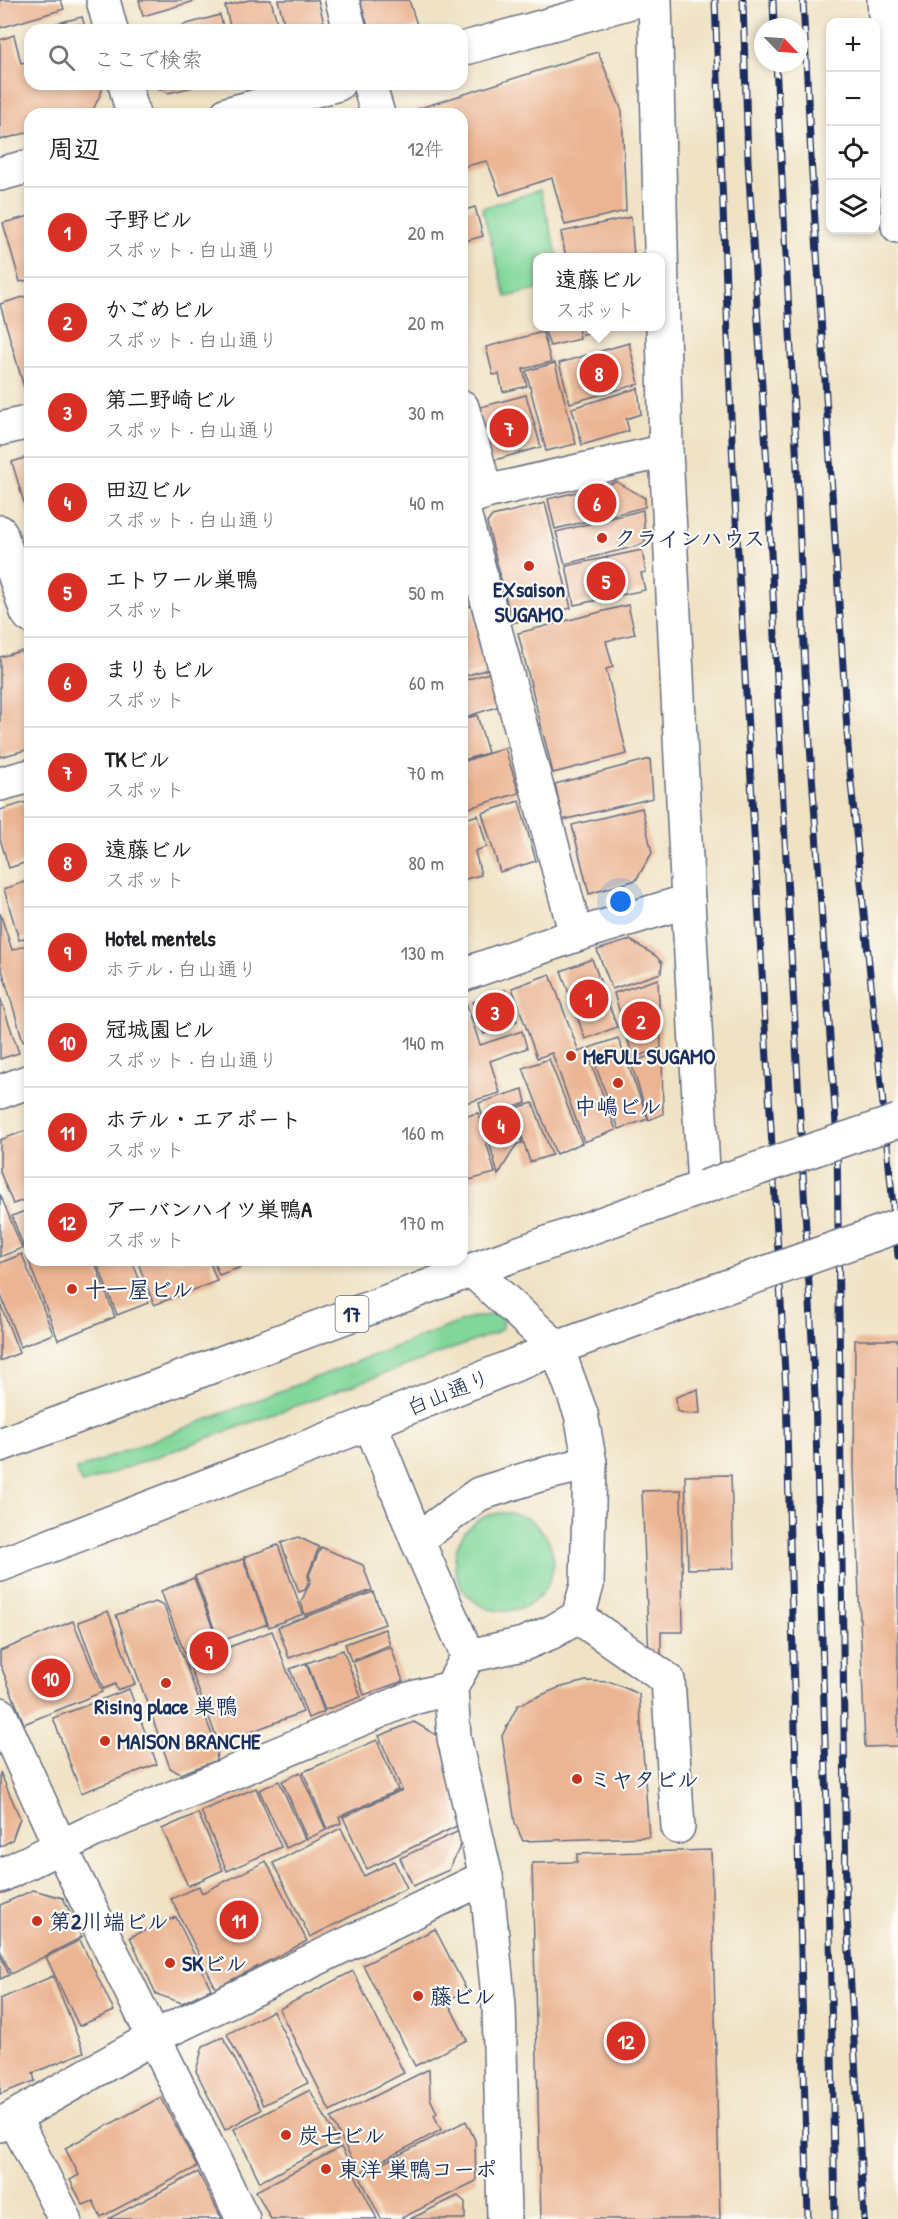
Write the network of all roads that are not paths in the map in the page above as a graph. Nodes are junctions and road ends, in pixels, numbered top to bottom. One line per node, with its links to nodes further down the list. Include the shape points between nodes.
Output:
1 (103, 0): 6 (main road)
2 (342, 0): 7 (main road)
3 (639, 0): 8 (main road)
4 (654, 0): 18 (main road)
5 (884, 0): 17 (main road)
6 (109, 24)
7 (348, 24)
8 (468, 48)
9 (127, 90): 12 (main road)
10 (316, 90): 13 (main road)
11 (371, 90): 14 (main road)
12 (131, 108)
13 (249, 108)
14 (376, 108)
15 (24, 168): 16 (main road)
16 (0, 174)
17 (898, 226)
18 (661, 253)
19 (663, 331): 22 (main road)
20 (24, 423): 21 (main road)
21 (0, 429)
22 (666, 451): 24 (main road); 29 (main road)
23 (468, 476): 24 (main road)
24 (470, 499): 30 (main road)
25 (0, 532): 26 (main road)
26 (22, 614)
27 (24, 778): 28 (main road)
28 (0, 784)
29 (688, 902): 30 (main road); 35 (main road)
30 (576, 935): 31 (main road)
31 (468, 973)
32 (24, 1083): 33 (main road)
33 (0, 1092)
34 (898, 1121): 35 (main road, 17, bridge)
35 (704, 1187): 37 (main road, 17)
36 (898, 1226): 39 (main road, 白山通り, bridge)
37 (468, 1266)
38 (458, 1269): 39 (main road); 41 (main road, 17)
39 (557, 1348): 40 (main road, 白山通り); 42 (main road, via 581,1414)
40 (370, 1423): 43 (main road); 44 (main road, 白山通り)
41 (0, 1444)
42 (590, 1462): 43 (main road, via 479,1494); 45 (main road, via 587,1586)
43 (417, 1540): 46 (main road)
44 (0, 1565)
45 (578, 1617): 46 (main road, via 523,1644); 49 (main road, via 668,1680)
46 (468, 1656): 47 (main road)
47 (451, 1688): 50 (main road, via 409,1700); 52 (main road, via 454,1738)
48 (0, 1714): 50 (main road)
49 (678, 1827)
50 (60, 1846): 51 (main road); 53 (main road)
51 (0, 1876)
52 (486, 1877): 53 (main road); 57 (main road, via 499,2006)
53 (154, 2037): 54 (main road); 56 (main road)
54 (7, 2122): 55 (main road)
55 (65, 2219)
56 (243, 2219)
57 (504, 2219)

